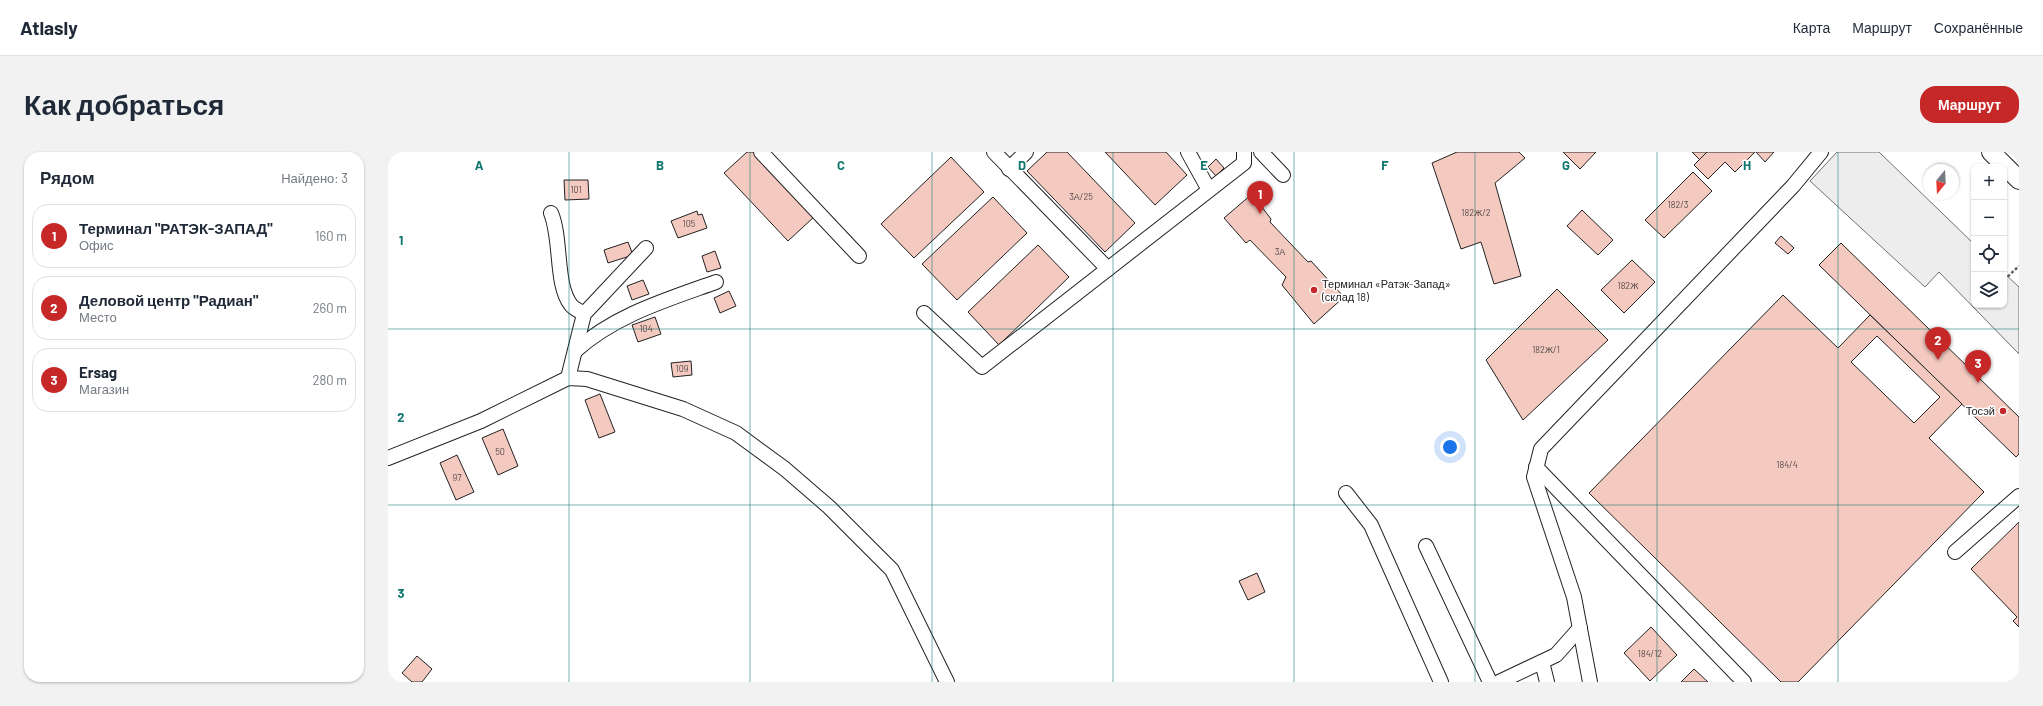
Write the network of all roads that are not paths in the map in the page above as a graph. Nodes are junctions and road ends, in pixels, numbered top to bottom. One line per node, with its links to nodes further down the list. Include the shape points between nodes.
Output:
1 (761, 152): 15 (lane)
2 (994, 152): 9 (lane)
3 (1026, 152): 9 (lane)
4 (1188, 152): 12 (lane)
5 (1244, 152): 12 (lane, via 1244,163)
6 (1261, 152): 10 (lane)
7 (1821, 152): 23 (lane, via 1793,186 1541,449)
8 (1991, 152): 11 (main road)
9 (1009, 169): 16 (lane)
10 (1283, 175)
11 (2019, 180)
12 (1209, 190): 16 (lane)
13 (551, 213): 19 (lane, via 556,225 563,289 572,306)
14 (646, 248): 19 (lane)
15 (859, 256)
16 (1108, 269): 18 (lane, via 982,367)
17 (716, 282): 20 (lane, via 646,307 593,335)
18 (924, 313)
19 (584, 314): 20 (lane)
20 (575, 351): 21 (lane)
21 (568, 378): 22 (lane, via 481,421); 30 (lane, via 587,379 683,409 736,433 785,469 829,507 892,570)
22 (388, 458)
23 (1536, 467): 28 (lane, via 1534,477 1574,597); 36 (lane)
24 (1346, 493): 31 (lane, via 1371,525)
25 (2019, 496): 27 (lane)
26 (1426, 546): 32 (lane)
27 (1955, 552)
28 (1580, 628): 29 (lane, via 1560,653); 35 (lane)
29 (1542, 662): 33 (lane); 34 (lane)
30 (947, 682)
31 (1441, 682)
32 (1490, 682)
33 (1499, 682)
34 (1547, 682)
35 (1590, 682)
36 (1744, 682)

